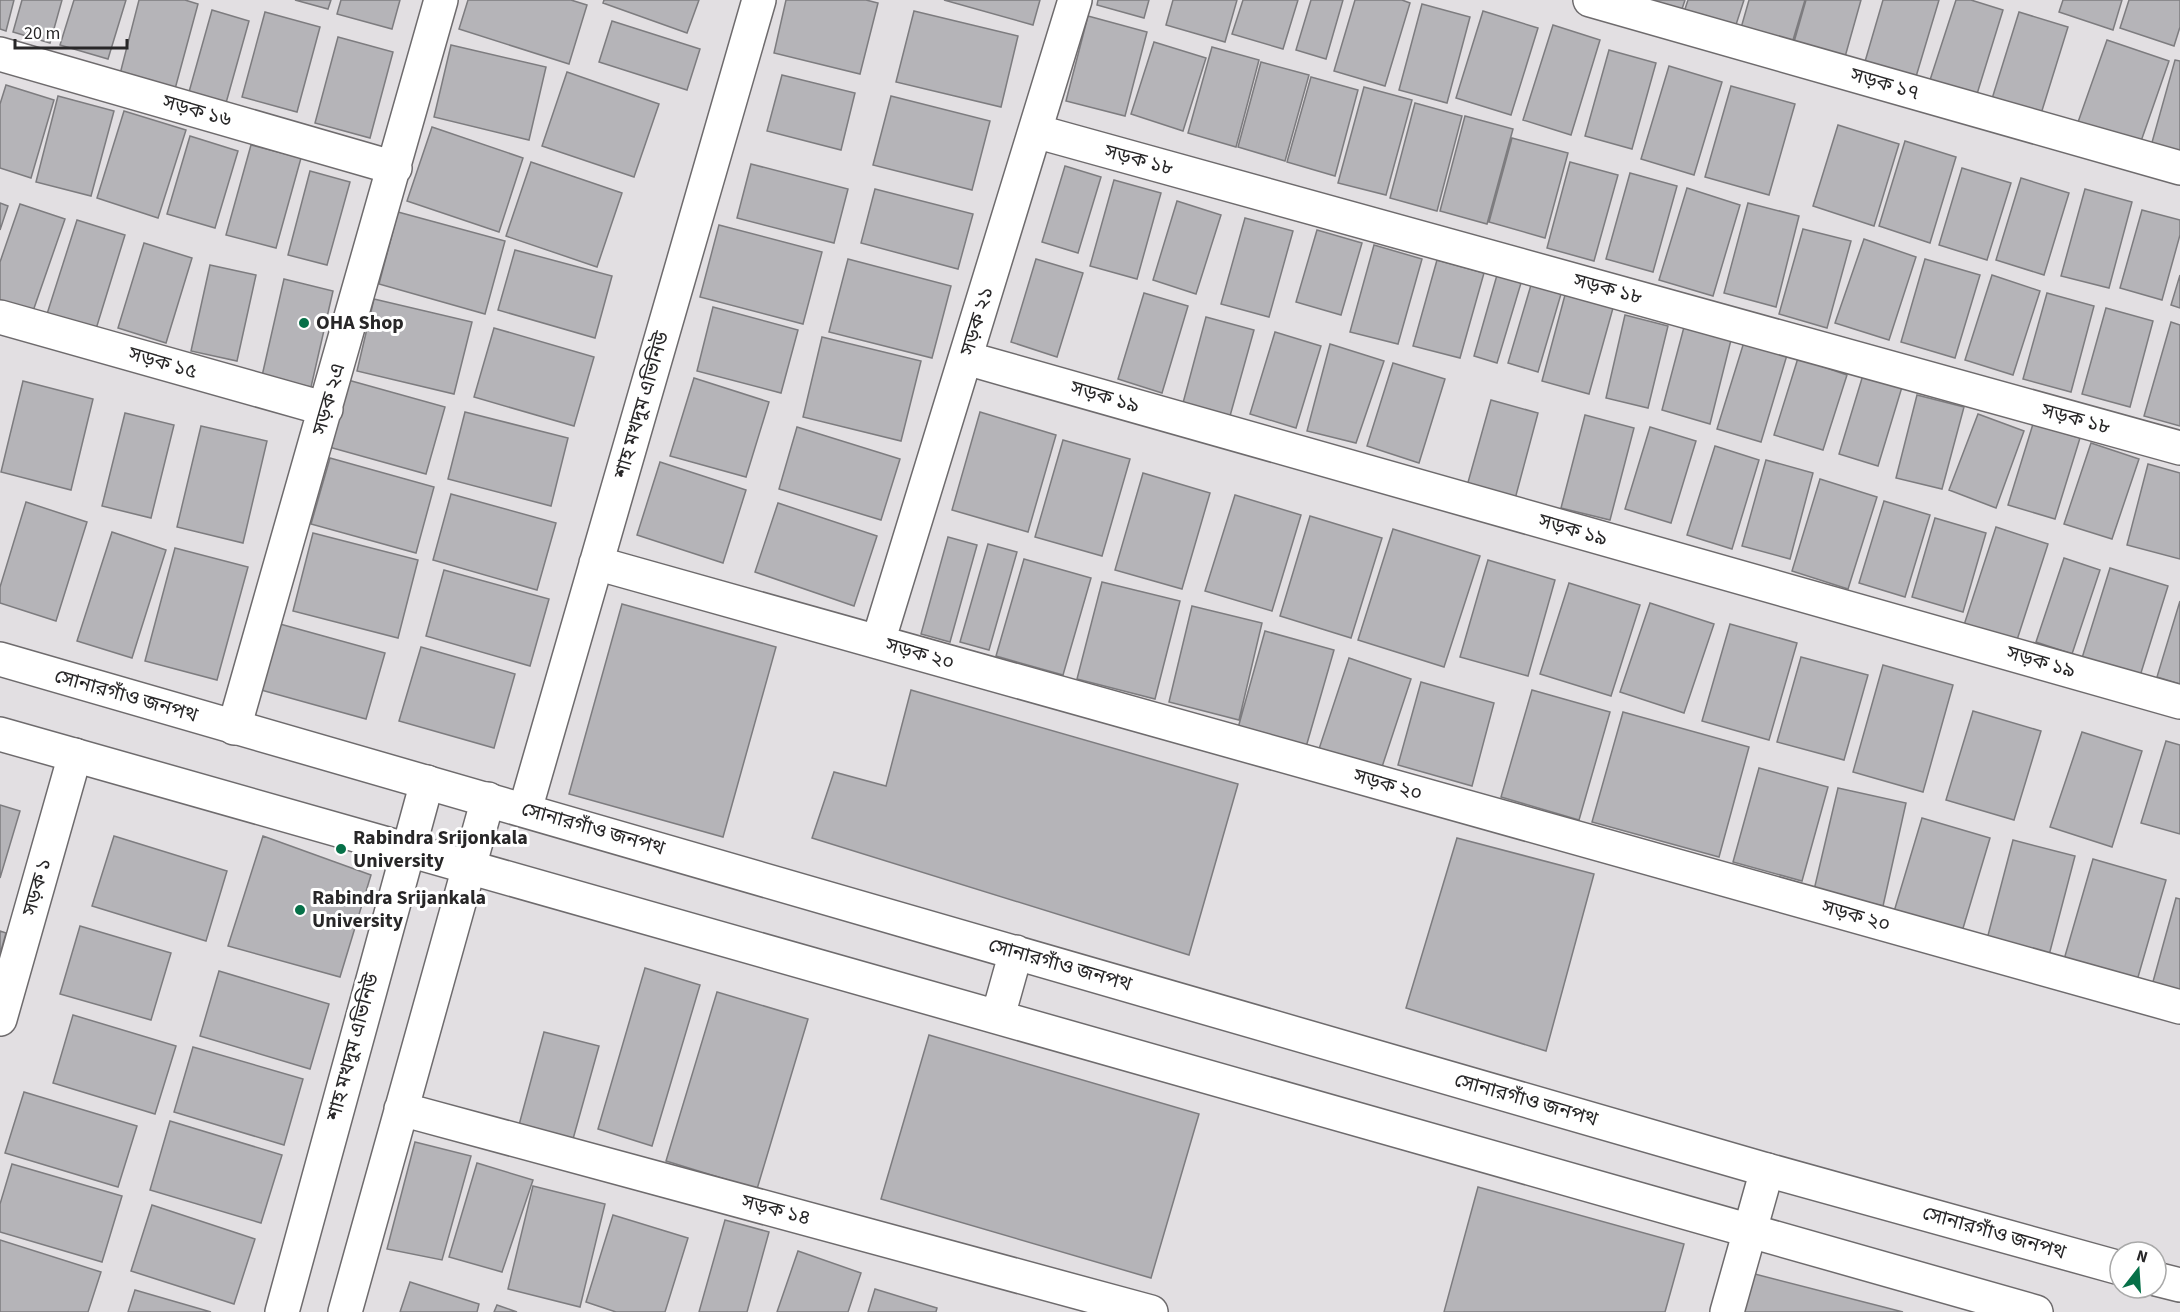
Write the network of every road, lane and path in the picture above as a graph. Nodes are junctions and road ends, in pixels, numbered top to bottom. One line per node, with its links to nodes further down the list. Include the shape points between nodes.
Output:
1 (441, 0): 7 (street, সড়ক ২এ)
2 (759, 0): 13 (street, শাহ মখদুম এভিনিউ)
3 (1075, 0): 6 (street, সড়ক ২১)
4 (1590, 0): 8 (street, সড়ক ১৭)
5 (0, 54): 7 (street, সড়ক ১৬)
6 (1035, 131): 10 (street, সড়ক ২১); 12 (street, সড়ক ১৮)
7 (394, 168): 11 (street, সড়ক ২এ)
8 (2180, 168)
9 (0, 317): 11 (street, সড়ক ১৫)
10 (966, 358): 14 (street, সড়ক ২১); 16 (street, সড়ক ১৯)
11 (326, 409): 17 (street, সড়ক ২এ)
12 (2180, 448)
13 (596, 563): 14 (street, সড়ক ২০); 22 (street, শাহ মখদুম এভিনিউ)
14 (878, 642): 26 (street, সড়ক ২০)
15 (0, 659): 17 (street, সোনারগাঁও জনপথ)
16 (2180, 702)
17 (234, 728): 20 (street, সোনারগাঁও জনপথ)
18 (0, 734): 19 (street)
19 (75, 755): 23 (street); 28 (street, সড়ক ১)
20 (427, 782): 21 (street, সোনারগাঁও জনপথ); 23 (street, শাহ মখদুম এভিনিউ)
21 (488, 799): 22 (street, সোনারগাঁও জনপথ); 24 (street)
22 (525, 810): 25 (street, সোনারগাঁও জনপথ)
23 (408, 848): 24 (street); 33 (street, শাহ মখদুম এভিনিউ)
24 (470, 867): 27 (street); 29 (street)
25 (1016, 952): 27 (street); 30 (street, সোনারগাঁও জনপথ)
26 (2180, 1007)
27 (998, 1017): 31 (street)
28 (0, 1019)
29 (401, 1109): 34 (street); 35 (street, সড়ক ১৪)
30 (1767, 1170): 31 (street); 32 (street, সোনারগাঁও জনপথ)
31 (1750, 1229): 36 (street); 37 (street)
32 (2108, 1266)
33 (282, 1312)
34 (345, 1312)
35 (1151, 1312)
36 (1727, 1312)
37 (2036, 1312)

